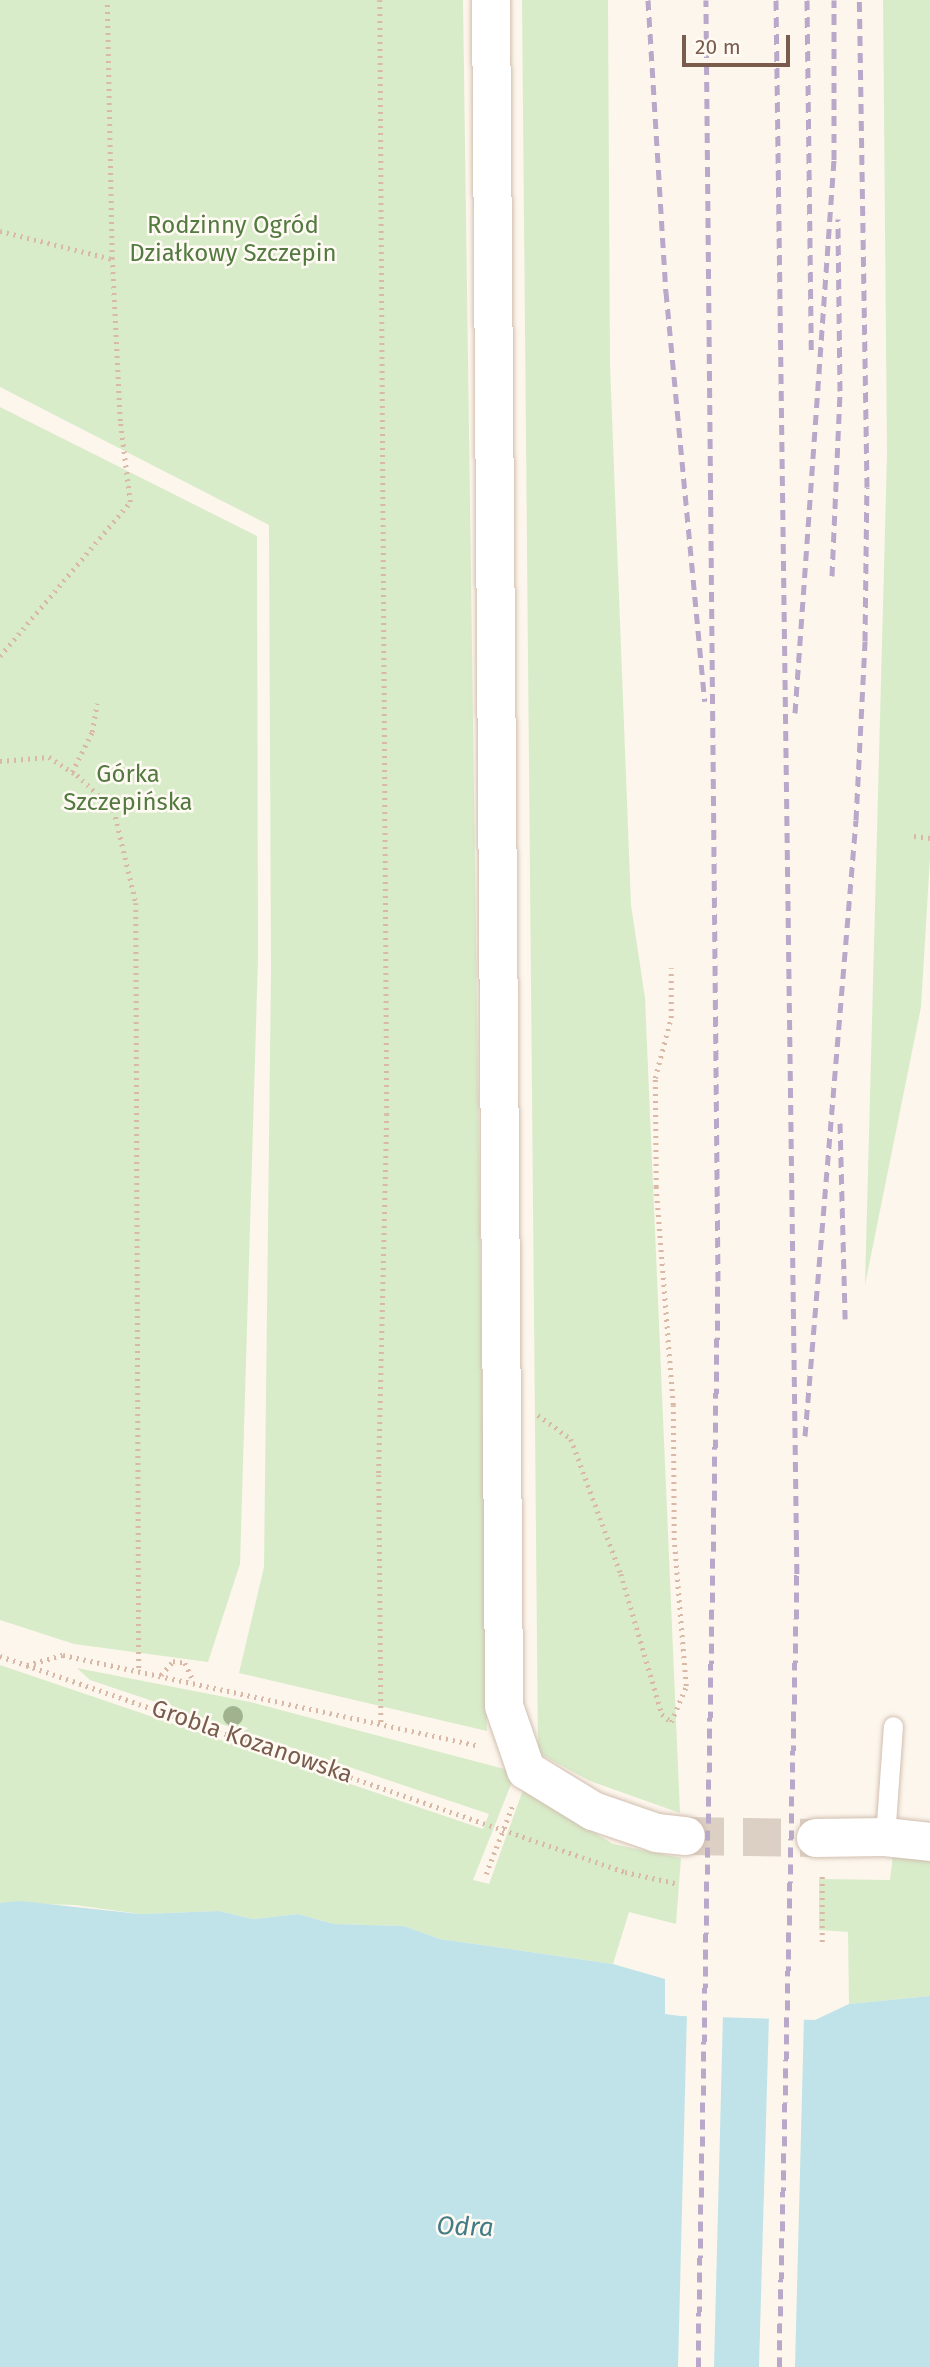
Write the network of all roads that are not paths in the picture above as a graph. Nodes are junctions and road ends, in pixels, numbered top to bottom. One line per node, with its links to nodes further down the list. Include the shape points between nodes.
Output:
1 (491, 0): 3 (street, via 504,1706 526,1770 593,1811 657,1833)
2 (893, 1727): 4 (lane)
3 (686, 1836)
4 (885, 1837): 5 (street); 6 (street)
5 (816, 1838)
6 (930, 1842)

